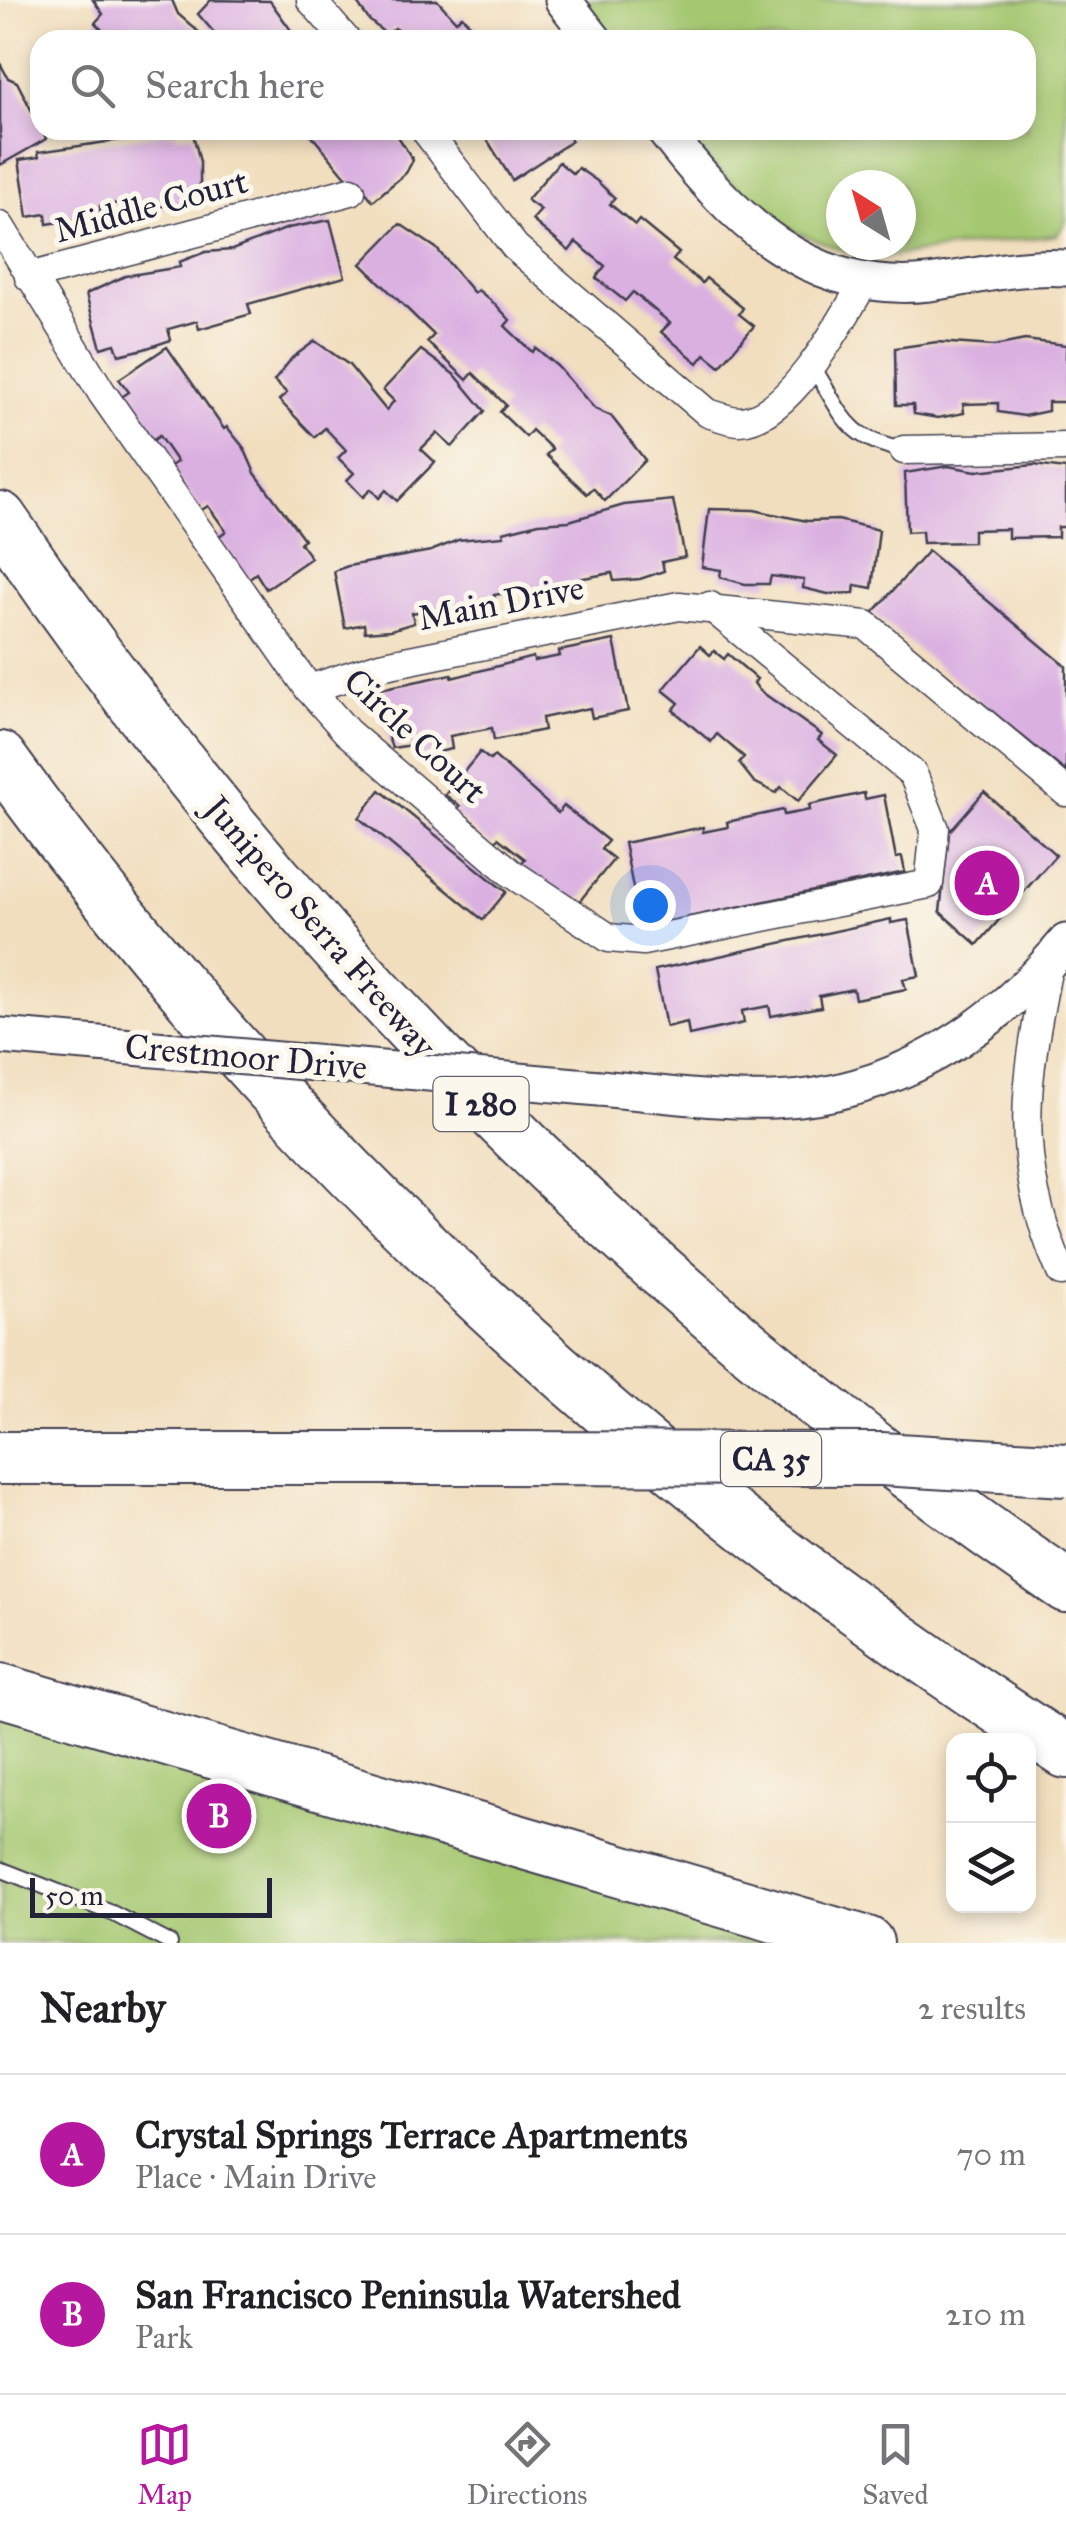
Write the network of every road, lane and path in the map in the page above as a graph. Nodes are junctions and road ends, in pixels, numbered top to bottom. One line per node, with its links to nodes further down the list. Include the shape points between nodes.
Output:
1 (311, 0): 3 (street)
2 (563, 0): 4 (street)
3 (337, 30)
4 (586, 30)
5 (432, 140): 12 (street, via 516,247 708,413 740,421 772,408)
6 (672, 140): 11 (street, via 709,188 754,229 810,266)
7 (351, 192): 10 (street, Middle Court)
8 (0, 226): 10 (street, Circle Court)
9 (1066, 268): 11 (street, via 927,283)
10 (30, 278): 17 (street, Circle Court, via 102,394)
11 (864, 282): 12 (street)
12 (811, 364): 14 (lane, via 854,430 870,443)
13 (1066, 447): 14 (street)
14 (904, 450)
15 (0, 518): 25 (highway, Junipero Serra Freeway / I 280, via 200,791 460,1083 752,1351 914,1479)
16 (710, 606): 17 (street, Main Drive, via 658,609 380,666); 17 (street, Circle Court, via 913,774 935,830 929,884 643,941 609,938 512,873 395,777); 19 (street, Main Drive, via 866,626)
17 (309, 688)
18 (0, 758): 27 (highway, via 212,1020 484,1299 754,1531)
19 (1066, 792)
20 (1058, 952): 21 (street, Crestmoor Drive, bridge, via 974,1030 872,1084 805,1097 758,1100 598,1088); 22 (street, via 1026,1075 1040,1222)
21 (0, 1036)
22 (1064, 1274)
23 (0, 1458): 24 (highway, CA 35, bridge, via 881,1459)
24 (1066, 1470)
25 (1066, 1586)
26 (0, 1690): 30 (highway)
27 (1066, 1752)
28 (0, 1869): 29 (lane)
29 (170, 1943)
30 (866, 1943)

